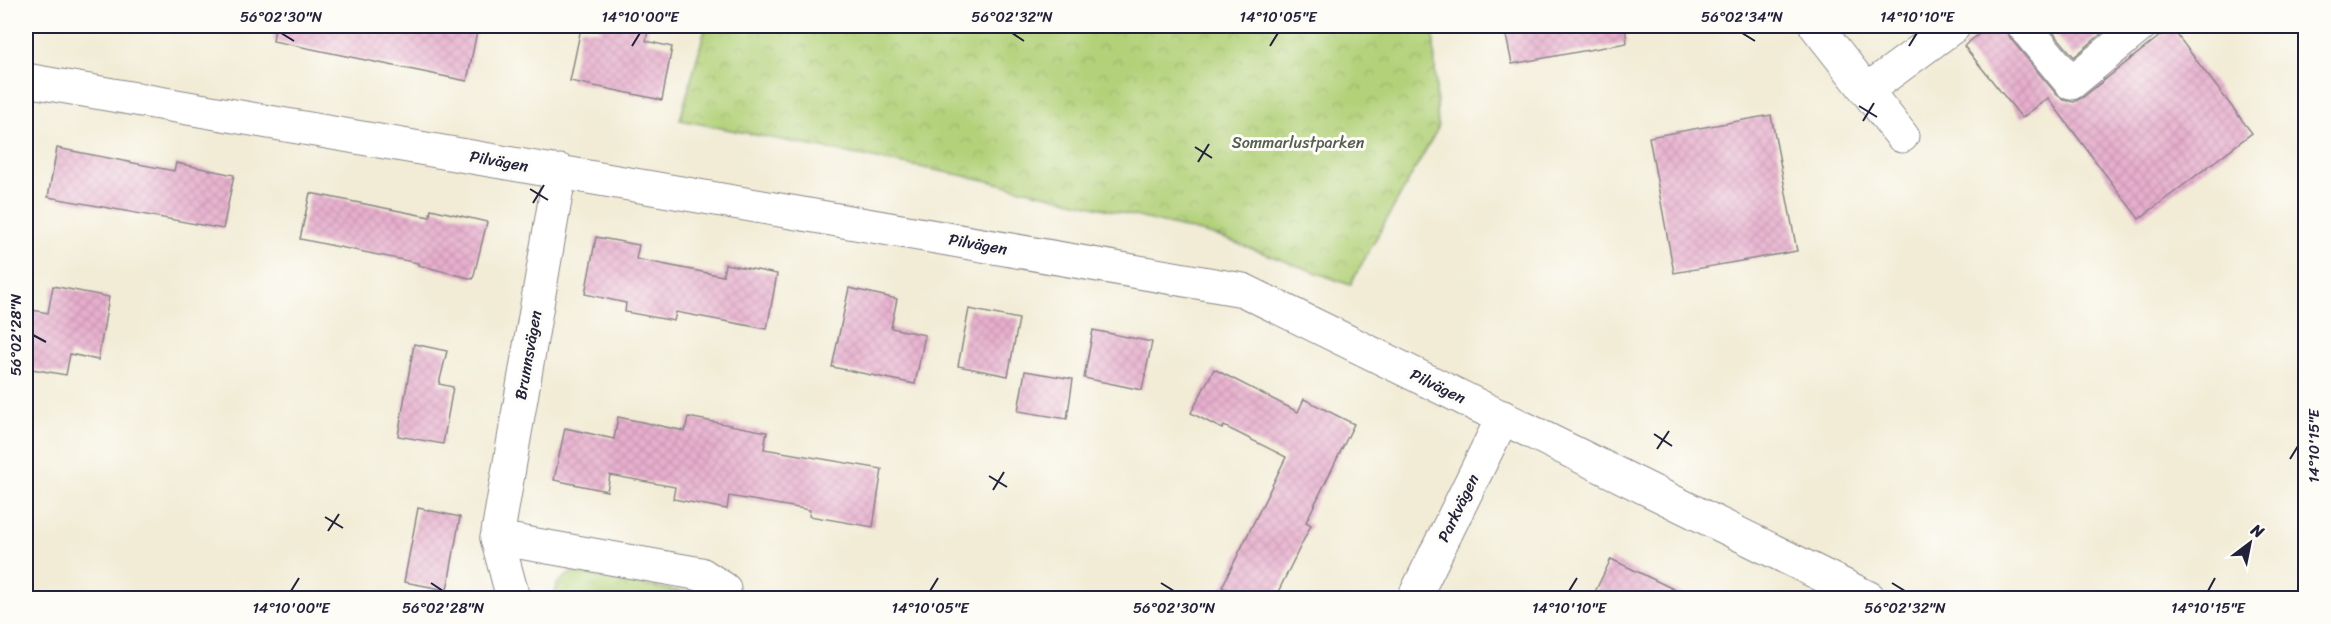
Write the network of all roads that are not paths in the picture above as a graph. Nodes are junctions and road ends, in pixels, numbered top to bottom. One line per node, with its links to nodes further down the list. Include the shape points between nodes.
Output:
1 (1816, 26): 6 (street)
2 (1954, 26): 6 (street)
3 (2024, 26): 4 (street, via 2071,83)
4 (2140, 26)
5 (26, 80): 8 (street, Pilvägen)
6 (1867, 90): 7 (street)
7 (1902, 136)
8 (560, 171): 9 (street, Pilvägen, via 1243,291); 10 (street, Brunnsvägen)
9 (1503, 417): 13 (street, Parkvägen); 14 (street, Pilvägen)
10 (497, 538): 11 (street, Brunnsvägen); 12 (street, via 701,574 723,589)
11 (513, 598)
12 (724, 598)
13 (1414, 598)
14 (1869, 598)

